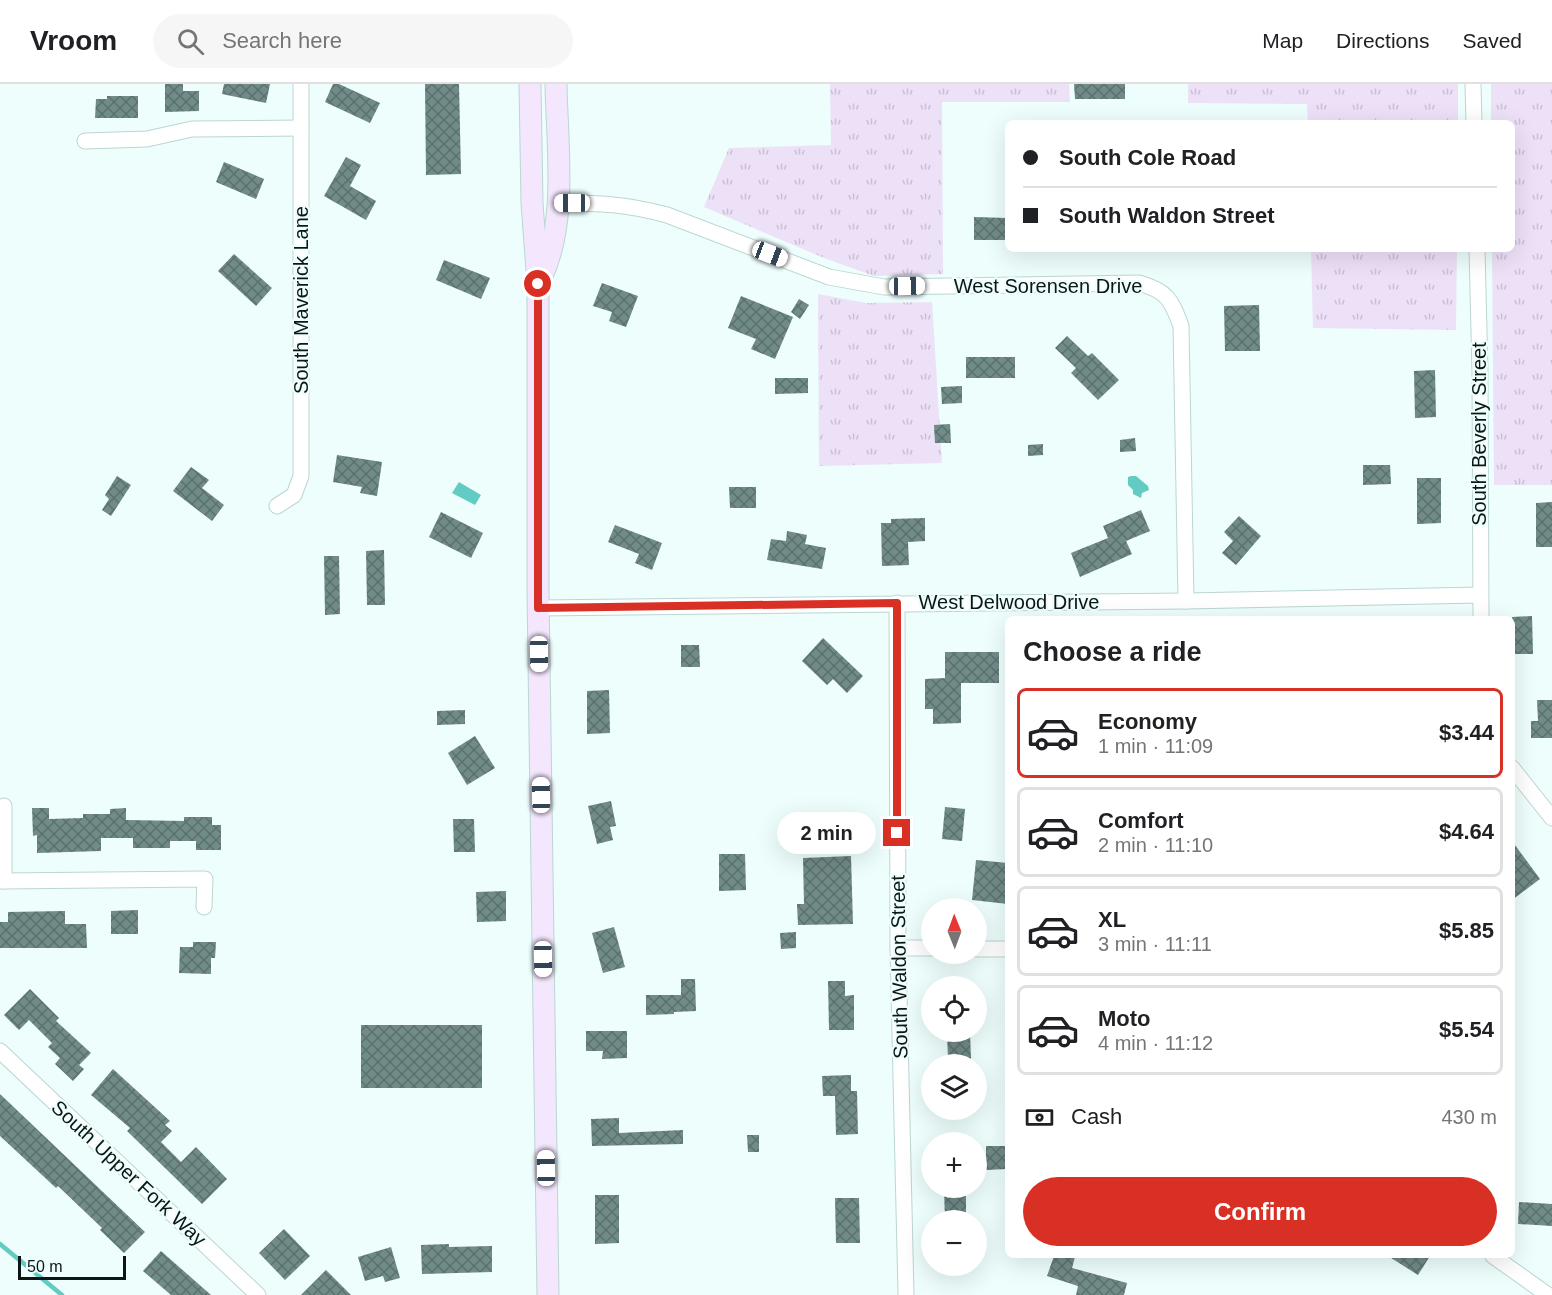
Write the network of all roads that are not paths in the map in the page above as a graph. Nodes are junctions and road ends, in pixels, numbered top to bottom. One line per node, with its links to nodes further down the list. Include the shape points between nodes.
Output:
1 (301, 84): 6 (street, South Maverick Lane)
2 (530, 84): 8 (main road)
3 (556, 84): 9 (main road)
4 (1473, 84): 5 (street)
5 (1474, 120)
6 (301, 128): 7 (street, via 192,129 147,139); 12 (street, South Maverick Lane, via 301,476 294,495)
7 (85, 141)
8 (532, 154): 9 (main road, via 541,185); 11 (main road)
9 (558, 203): 11 (main road, via 550,260); 14 (street, West Sorensen Drive, via 618,204 649,210 829,277 884,287 1139,283 1157,288 1172,301 1181,326)
10 (1477, 252): 13 (street, South Beverly Street)
11 (538, 284): 16 (main road)
12 (277, 506)
13 (1480, 595): 14 (street, West Delwood Drive); 17 (street, South Beverly Street)
14 (1186, 601): 15 (street, West Delwood Drive)
15 (897, 603): 16 (street, West Delwood Drive); 23 (street, South Waldon Street)
16 (538, 608): 30 (main road)
17 (1481, 616)
18 (1515, 772): 20 (street)
19 (4, 806): 21 (street)
20 (1552, 818)
21 (2, 881): 22 (street, via 205,879)
22 (204, 907)
23 (898, 948): 24 (street); 31 (street, South Waldon Street)
24 (921, 948)
25 (987, 949): 26 (street)
26 (1005, 949)
27 (0, 1051): 29 (street, South Upper Fork Way)
28 (1496, 1258): 32 (street)
29 (258, 1295)
30 (548, 1295)
31 (906, 1295)
32 (1548, 1295)

